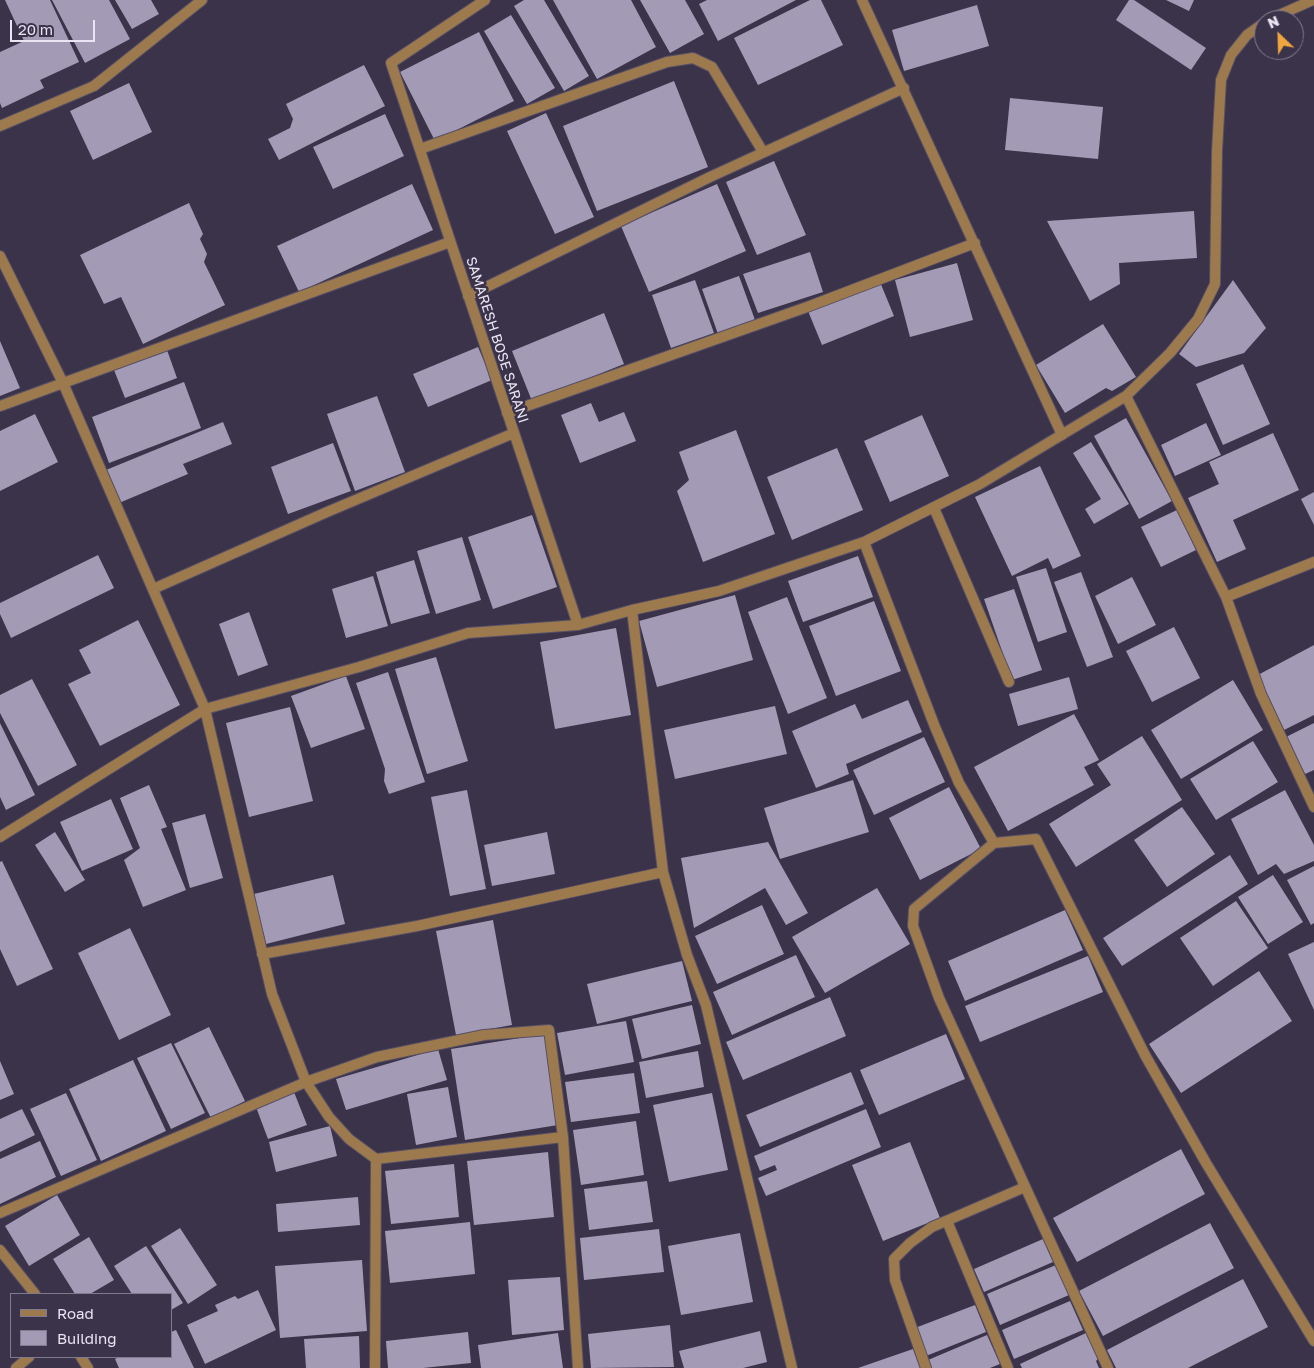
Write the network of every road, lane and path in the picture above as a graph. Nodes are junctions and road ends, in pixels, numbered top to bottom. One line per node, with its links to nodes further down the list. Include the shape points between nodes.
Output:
1 (202, 0): 8 (street, via 94,86)
2 (484, 0): 9 (street, SAMARESH BOSE SARANI, via 391,63)
3 (862, 0): 7 (street)
4 (1313, 0): 5 (street)
5 (1290, 10)
6 (1254, 29): 16 (street, via 1231,55 1221,80 1216,151 1215,284 1198,319 1170,353)
7 (904, 88): 10 (street); 12 (street)
8 (0, 126)
9 (420, 150): 10 (street, via 667,62 693,58 712,67); 11 (street, SAMARESH BOSE SARANI)
10 (763, 152): 14 (street)
11 (450, 242): 14 (street, SAMARESH BOSE SARANI); 15 (street)
12 (975, 243): 18 (street, via 808,307); 20 (street)
13 (0, 256): 15 (street)
14 (468, 296): 18 (street, SAMARESH BOSE SARANI)
15 (63, 383): 17 (street); 24 (street)
16 (1126, 396): 20 (street); 25 (street)
17 (0, 406)
18 (507, 413): 19 (street, SAMARESH BOSE SARANI)
19 (514, 433): 24 (street); 27 (street, SAMARESH BOSE SARANI)
20 (1062, 435): 21 (street)
21 (934, 508): 22 (street); 28 (street)
22 (864, 542): 26 (street, via 719,591); 32 (street, via 952,767)
23 (1314, 562): 25 (street)
24 (153, 590): 29 (street)
25 (1226, 597): 30 (street, via 1261,694)
26 (632, 610): 27 (street); 33 (street)
27 (578, 625): 29 (street, via 468,633)
28 (1008, 682)
29 (205, 709): 31 (street); 34 (street)
30 (1314, 807)
31 (0, 837)
32 (994, 843): 38 (street, via 914,909 913,926 939,998); 43 (street, via 1036,839 1145,1055 1206,1163)
33 (663, 872): 34 (street, via 417,926); 48 (street, via 687,955 706,1005)
34 (262, 954): 35 (street, via 272,994)
35 (306, 1082): 36 (street, via 377,1058 484,1035 549,1030); 37 (street, via 329,1117 349,1139); 39 (street)
36 (563, 1137): 37 (street); 47 (street)
37 (376, 1159): 46 (street)
38 (1025, 1187): 40 (street); 51 (street)
39 (0, 1213)
40 (947, 1221): 49 (street, via 932,1227 894,1259 895,1280); 50 (street)
41 (0, 1250): 42 (street)
42 (34, 1293)
43 (1314, 1340)
44 (28, 1358): 45 (street)
45 (16, 1368)
46 (375, 1368)
47 (578, 1368)
48 (792, 1368)
49 (926, 1368)
50 (1008, 1368)
51 (1108, 1368)

